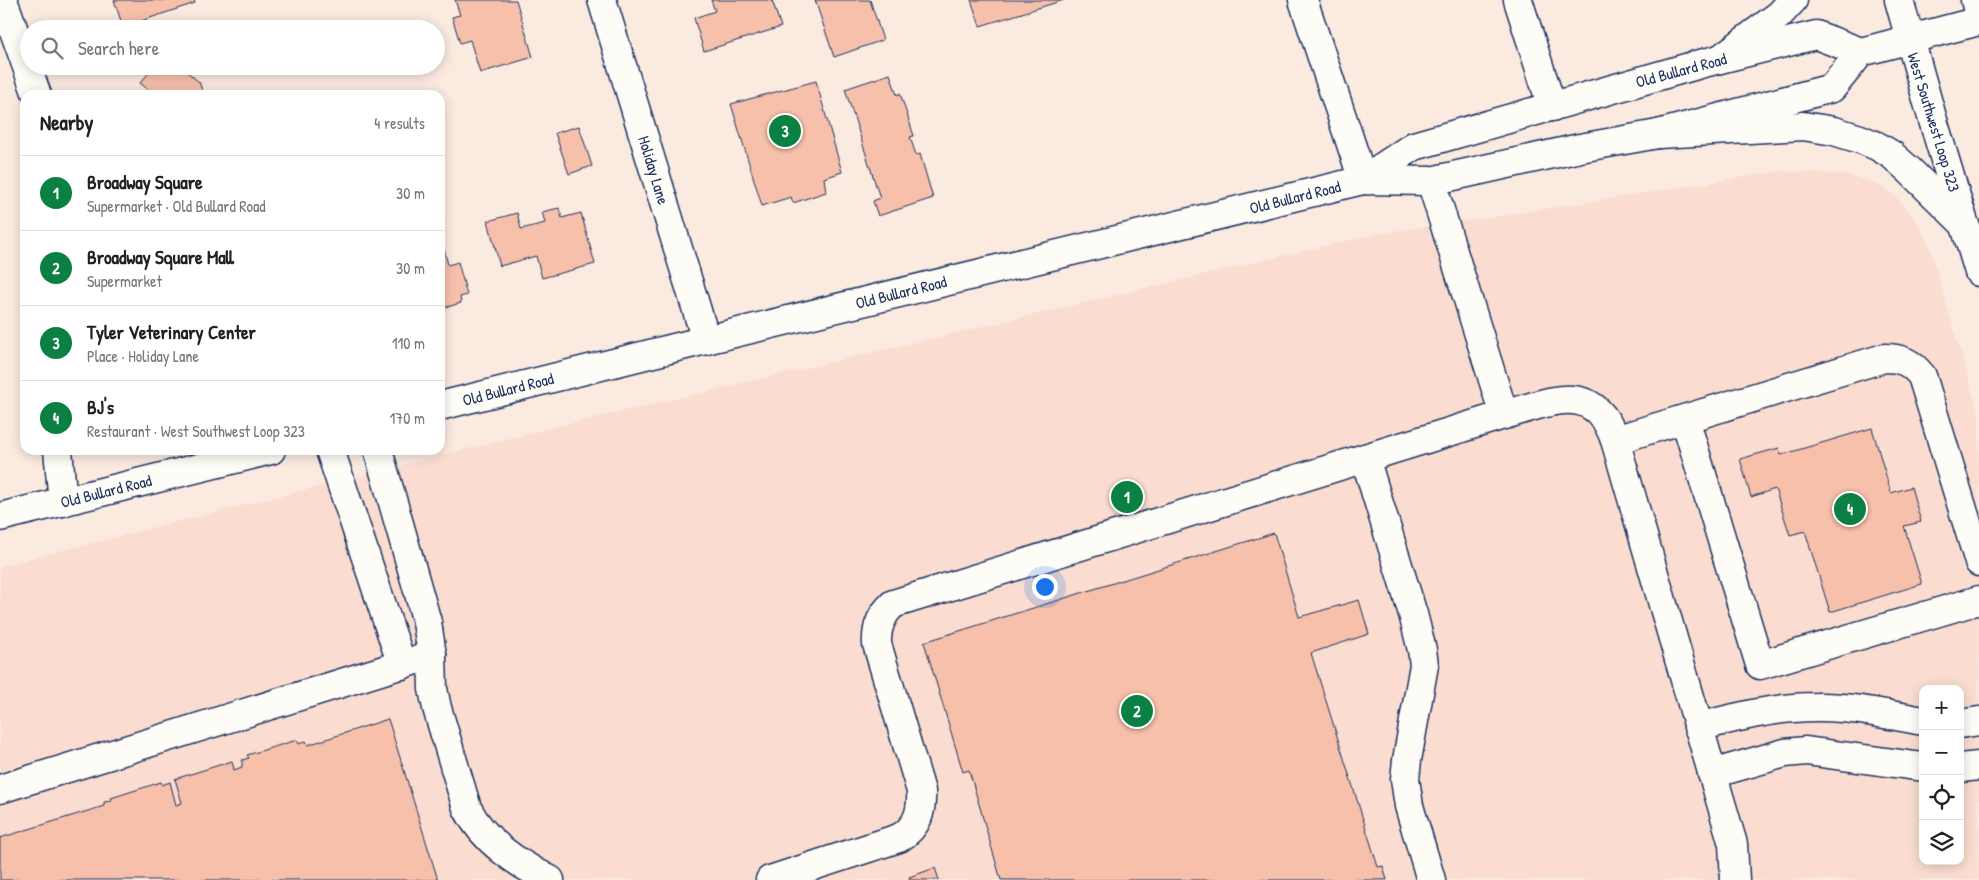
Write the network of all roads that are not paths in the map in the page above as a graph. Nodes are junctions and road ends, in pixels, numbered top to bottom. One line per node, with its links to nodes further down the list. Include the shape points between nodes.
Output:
1 (3, 0): 11 (main road)
2 (602, 0): 22 (main road, Holiday Lane)
3 (1303, 0): 18 (main road)
4 (1518, 0): 16 (main road)
5 (1793, 0): 13 (main road, via 1779,15)
6 (1899, 0): 10 (main road, West Southwest Loop 323)
7 (1975, 0): 8 (main road)
8 (1979, 15)
9 (1979, 21): 10 (main road)
10 (1909, 39): 12 (main road); 20 (main road, West Southwest Loop 323)
11 (20, 48)
12 (1861, 52): 13 (main road, Old Bullard Road, via 1816,34); 17 (main road, Old Bullard Road, via 1832,88)
13 (1720, 59): 16 (main road, Old Bullard Road)
14 (30, 75): 15 (main road)
15 (35, 90)
16 (1552, 107): 18 (main road, Old Bullard Road, via 1414,146)
17 (1658, 134): 19 (main road, Old Bullard Road); 20 (main road, via 1803,126 1851,136 1892,155)
18 (1363, 180): 19 (main road, Old Bullard Road); 22 (main road, Old Bullard Road)
19 (1431, 181): 24 (main road)
20 (1964, 225): 21 (main road, West Southwest Loop 323)
21 (1979, 272)
22 (706, 340): 23 (main road, Old Bullard Road)
23 (445, 405)
24 (1504, 415): 26 (main road, via 1563,400 1583,401 1607,420); 31 (main road)
25 (1685, 419): 26 (main road); 34 (main road, via 1884,358 1905,360 1922,376); 35 (main road, via 1760,665)
26 (1615, 440): 41 (main road)
27 (58, 455): 32 (main road)
28 (251, 455): 32 (main road, Old Bullard Road)
29 (332, 455): 37 (main road)
30 (379, 455): 36 (main road, via 427,622)
31 (1365, 458): 48 (main road, via 893,604 878,626 877,644 921,791 922,809 918,818 907,834 899,838); 49 (main road, via 1422,650 1424,665 1406,779 1409,806)
32 (63, 502): 33 (main road, Old Bullard Road)
33 (0, 517)
34 (1979, 562)
35 (1979, 600)
36 (432, 655): 37 (main road); 47 (main road, via 437,708 467,808 500,848)
37 (402, 665): 46 (main road)
38 (1919, 720): 41 (main road, via 1816,707 1765,710)
39 (1979, 722): 40 (main road)
40 (1964, 724)
41 (1698, 727): 45 (main road)
42 (1919, 766): 45 (main road, via 1806,752 1786,753)
43 (1979, 766): 44 (main road)
44 (1964, 768)
45 (1712, 774): 50 (main road, via 1733,844)
46 (0, 789)
47 (550, 880)
48 (770, 880)
49 (1431, 880)
50 (1735, 880)

